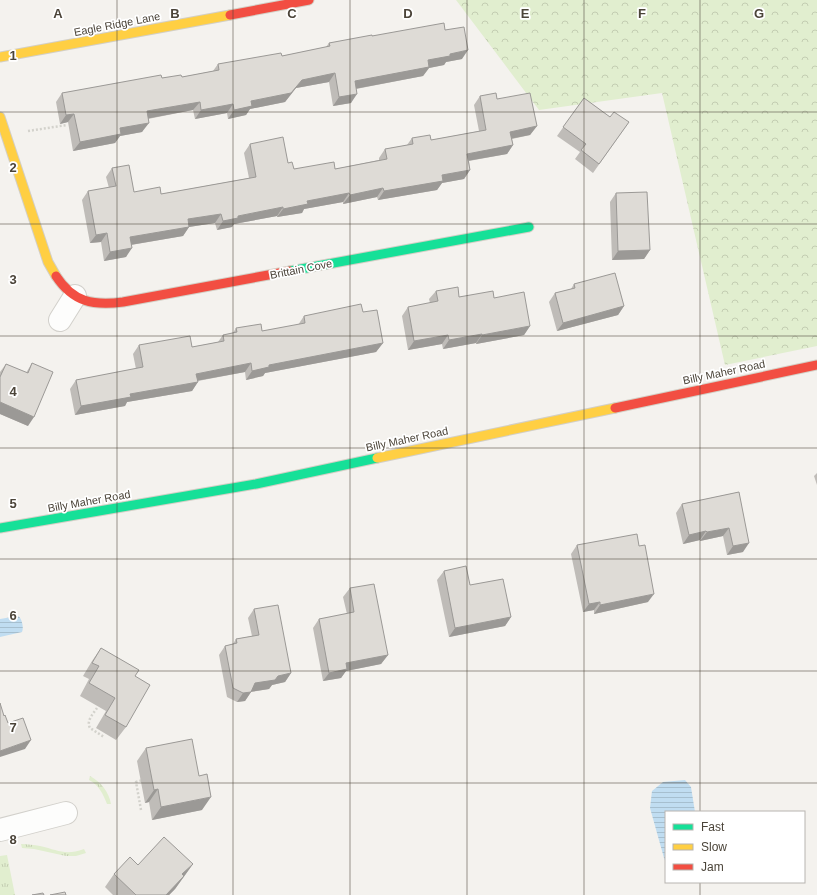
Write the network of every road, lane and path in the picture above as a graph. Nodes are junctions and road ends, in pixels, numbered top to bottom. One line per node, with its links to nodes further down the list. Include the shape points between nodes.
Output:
1 (309, 0): 2 (street, Eagle Ridge Lane)
2 (0, 58)
3 (0, 117): 7 (street, Brittain Cove, via 48,262 61,283)
4 (67, 125): 5 (path)
5 (22, 132)
6 (529, 227): 7 (street, Brittain Cove, via 123,302 102,304 88,302)
7 (75, 296): 8 (street)
8 (60, 320)
9 (817, 365): 10 (street, Billy Maher Road, via 256,484)
10 (0, 528)
11 (97, 708): 12 (path, via 89,726)
12 (104, 737)
13 (143, 780): 14 (path, via 136,782)
14 (141, 810)
15 (66, 813): 16 (street)
16 (0, 830)

